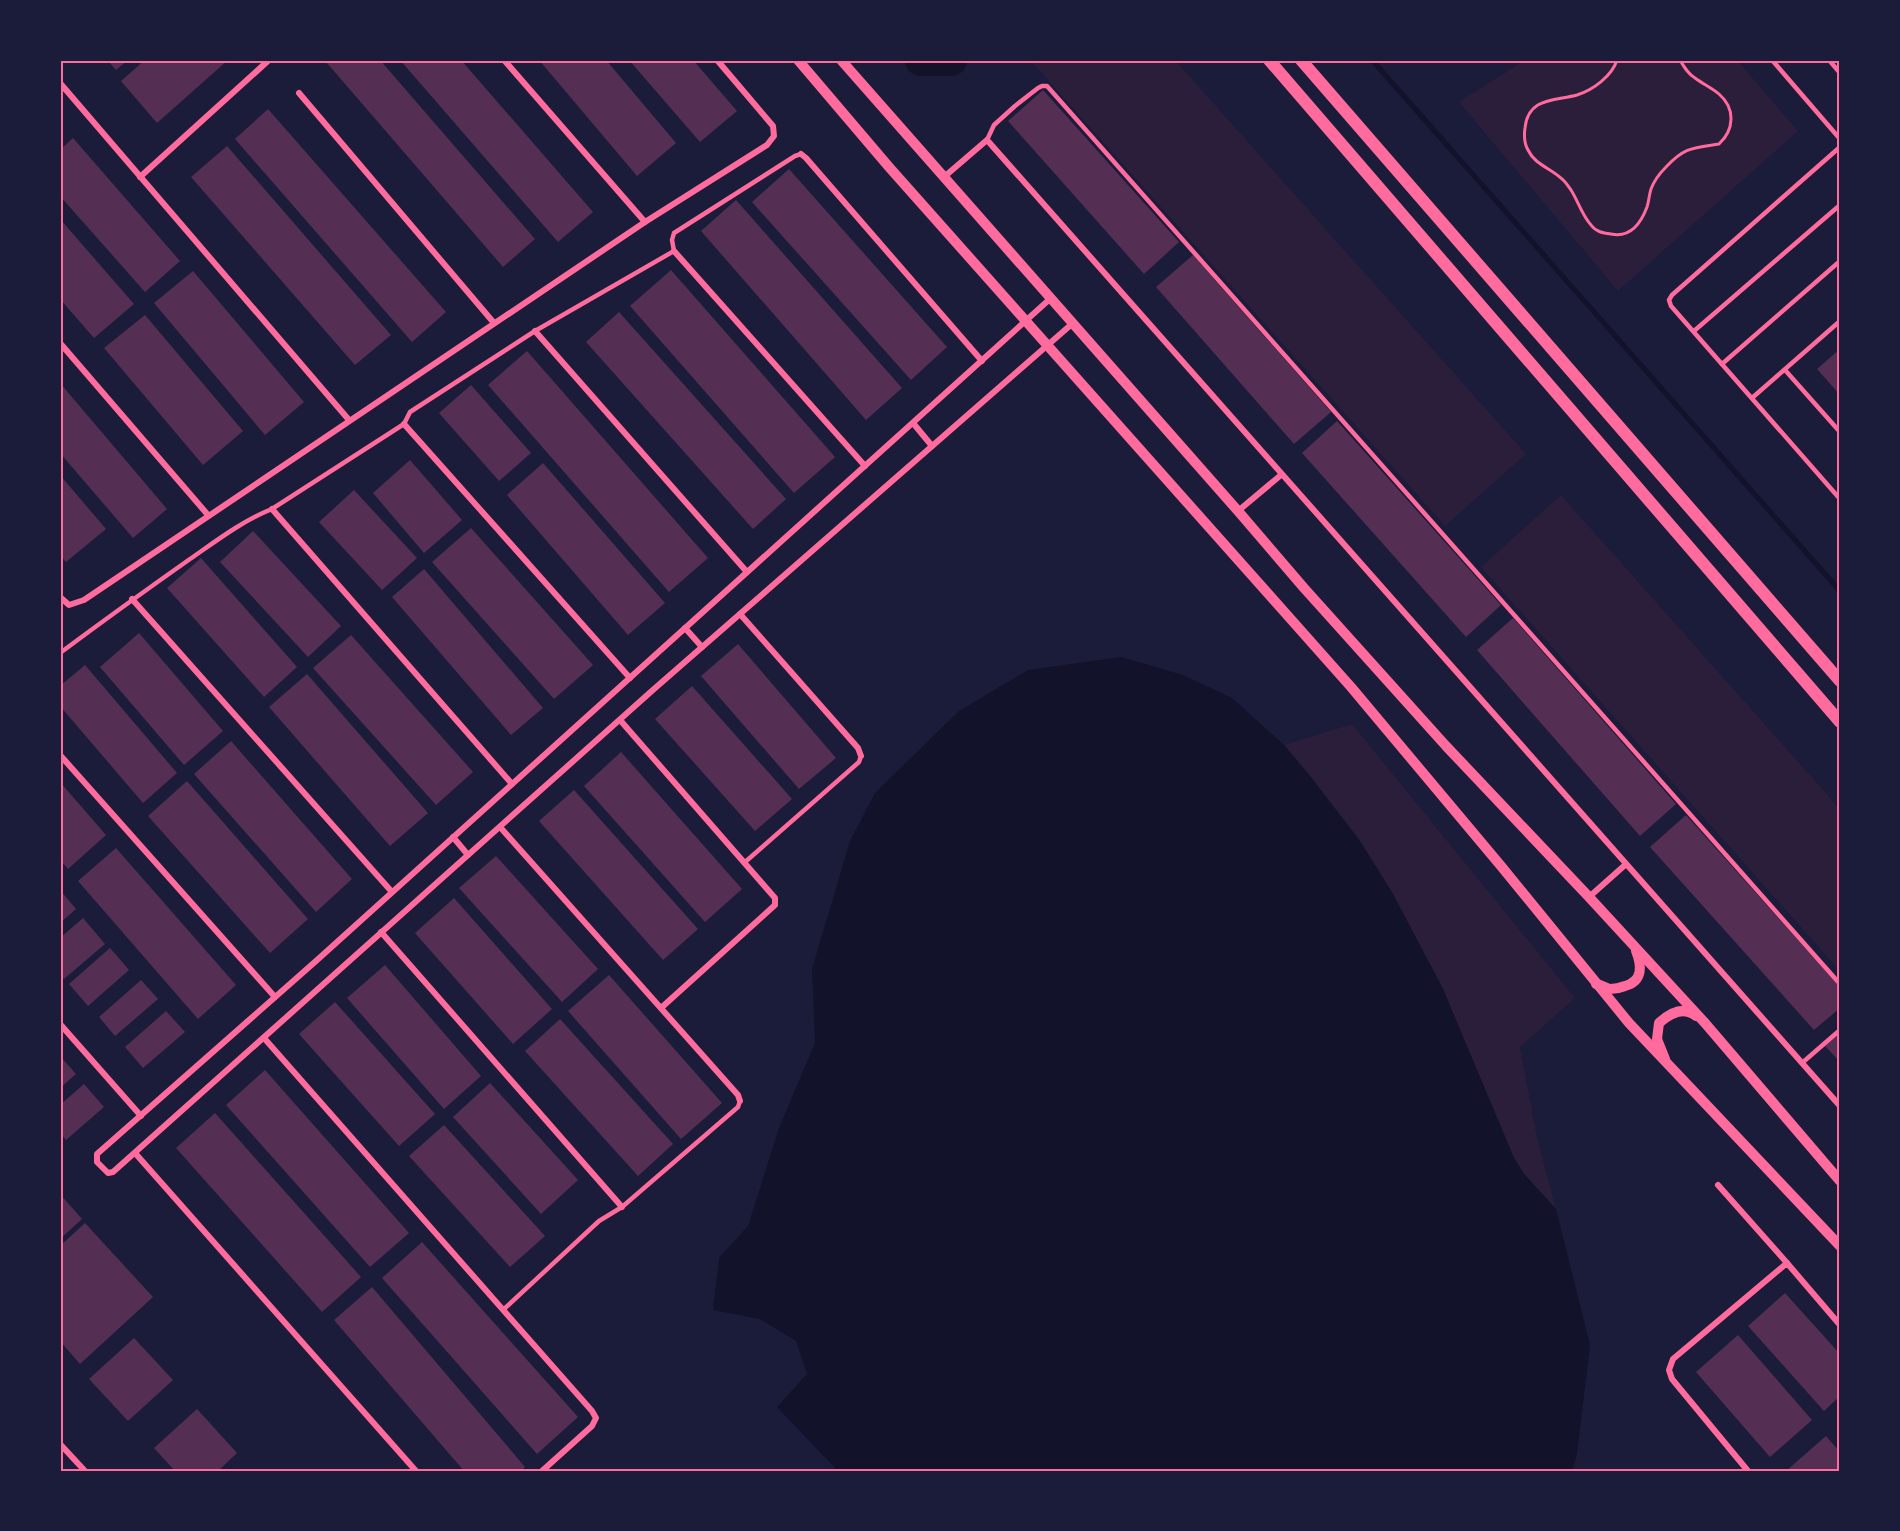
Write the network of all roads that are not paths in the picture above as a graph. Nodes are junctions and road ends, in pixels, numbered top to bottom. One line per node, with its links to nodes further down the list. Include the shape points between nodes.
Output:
1 (269, 60): 17 (street)
2 (504, 60): 20 (street)
3 (717, 60): 20 (street, via 773,126 774,135 767,145)
4 (798, 60): 25 (street)
5 (841, 60): 18 (street)
6 (1269, 60): 57 (main road)
7 (1301, 60): 55 (main road)
8 (1772, 60): 14 (lane)
9 (1829, 60): 10 (lane)
10 (1840, 73)
11 (60, 83): 17 (street)
12 (299, 93): 26 (street)
13 (987, 140): 18 (street); 42 (street); 71 (lane, via 994,125 1015,106 1038,88 1047,86)
14 (1840, 140)
15 (1840, 147): 29 (lane, via 1672,295 1671,306)
16 (801, 154): 21 (lane, via 674,233); 32 (street)
17 (140, 177): 36 (street)
18 (944, 177): 23 (street)
19 (1840, 205): 29 (lane)
20 (645, 222): 26 (street)
21 (674, 251): 28 (lane); 41 (street)
22 (1840, 261): 33 (lane)
23 (1051, 298): 25 (street); 27 (street)
24 (1840, 321): 34 (lane)
25 (1025, 322): 31 (street); 32 (street)
26 (494, 323): 36 (street)
27 (1073, 323): 31 (street); 45 (street)
28 (535, 331): 38 (lane, via 410,412); 47 (street)
29 (1694, 331): 33 (lane)
30 (60, 343): 46 (street)
31 (1047, 346): 40 (street); 70 (street, via 1351,687)
32 (982, 361): 37 (street)
33 (1722, 364): 35 (lane)
34 (1785, 369): 35 (lane); 39 (lane)
35 (1752, 398): 43 (lane)
36 (349, 420): 46 (street)
37 (913, 423): 40 (street); 41 (street)
38 (404, 424): 44 (lane); 54 (street)
39 (1840, 432)
40 (932, 447): 50 (street)
41 (864, 466): 47 (street)
42 (1281, 475): 45 (street); 65 (street)
43 (1840, 499)
44 (272, 509): 49 (lane, via 254,517); 60 (street)
45 (1238, 511): 67 (street, via 1446,746)
46 (208, 515): 48 (street, via 84,600 69,604)
47 (747, 572): 51 (street)
48 (60, 597)
49 (132, 599): 53 (lane); 66 (street)
50 (740, 614): 52 (street); 59 (street)
51 (685, 628): 52 (street); 54 (street)
52 (702, 647): 56 (street)
53 (60, 654)
54 (630, 678): 60 (street)
55 (1840, 681)
56 (620, 720): 61 (street); 64 (street)
57 (1840, 722)
58 (60, 755): 72 (street)
59 (861, 756): 64 (lane, via 859,762)
60 (512, 784): 62 (street)
61 (500, 826): 63 (street); 73 (street)
62 (453, 837): 63 (street); 66 (street)
63 (468, 855): 68 (street)
64 (744, 863): 73 (street, via 775,898 775,905)
65 (1625, 865): 67 (street); 78 (street)
66 (392, 892): 72 (street)
67 (1589, 897): 69 (street)
68 (381, 932): 77 (street); 86 (street)
69 (1633, 945): 70 (street, via 1641,963 1639,978 1612,989); 74 (street)
70 (1595, 984): 79 (street)
71 (1840, 984)
72 (275, 997): 82 (street)
73 (661, 1008): 80 (street)
74 (1705, 1023): 79 (street, via 1692,1012 1680,1011 1669,1013 1659,1023 1657,1038); 84 (street)
75 (60, 1024): 82 (street)
76 (1840, 1030): 78 (lane)
77 (264, 1038): 83 (street); 89 (street)
78 (1802, 1063): 81 (street)
79 (1667, 1065): 87 (street)
80 (740, 1101): 86 (lane, via 738,1107)
81 (1840, 1107)
82 (141, 1116): 83 (street, via 97,1154 108,1173)
83 (135, 1153): 93 (street)
84 (1840, 1181)
85 (1718, 1185): 88 (street)
86 (622, 1207): 89 (lane, via 599,1221)
87 (1840, 1246)
88 (1787, 1263): 90 (street); 95 (street, via 1673,1359 1669,1370 1672,1379)
89 (502, 1311): 94 (street, via 596,1418)
90 (1840, 1325)
91 (60, 1444): 92 (street)
92 (85, 1471)
93 (416, 1471)
94 (542, 1471)
95 (1748, 1471)

